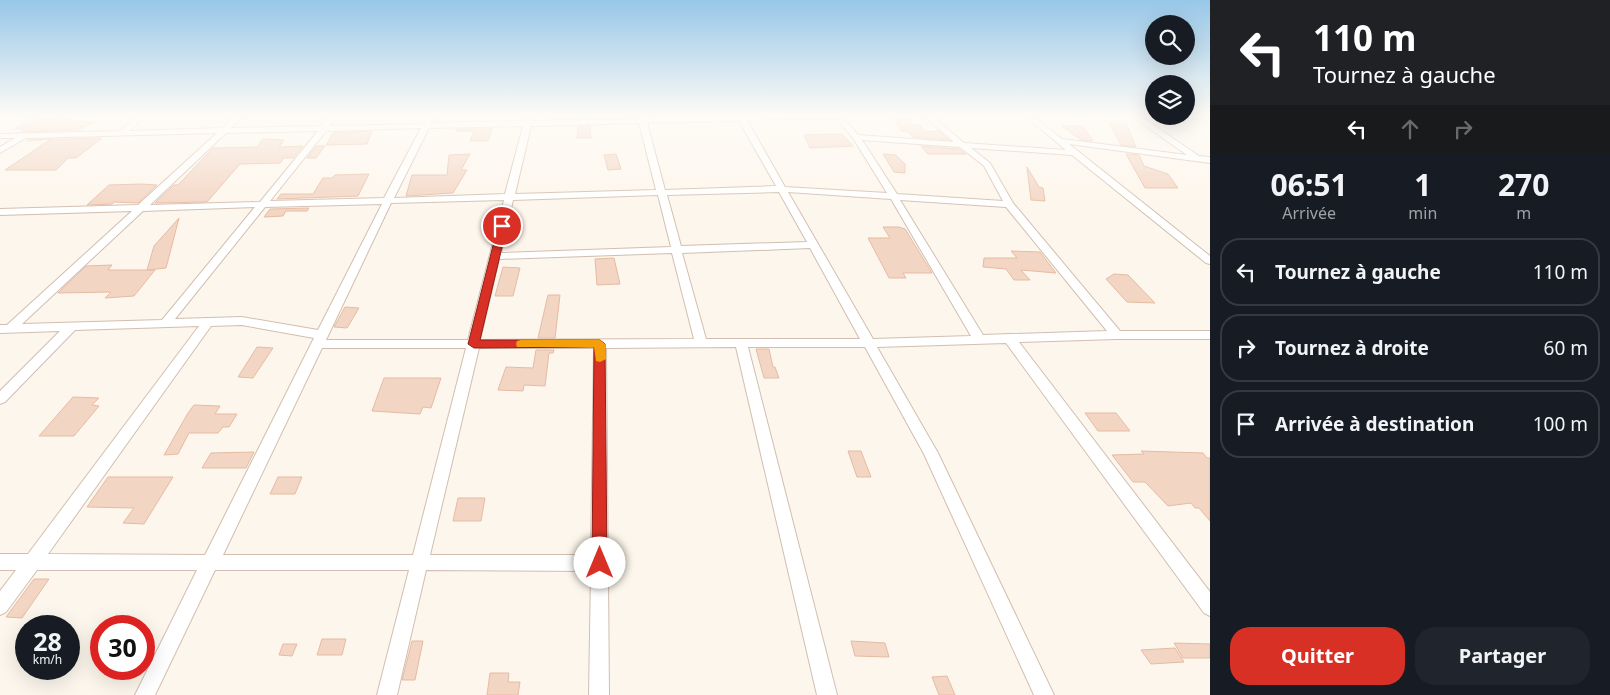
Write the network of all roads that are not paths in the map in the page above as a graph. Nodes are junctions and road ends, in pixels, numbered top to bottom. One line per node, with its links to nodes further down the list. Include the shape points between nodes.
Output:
1 (205, 147): 24 (street)
2 (308, 147): 22 (street)
3 (416, 147): 21 (street)
4 (522, 147): 19 (street)
5 (650, 147): 18 (street)
6 (758, 147): 17 (street)
7 (863, 147): 20 (street)
8 (964, 147): 23 (street, via 987,165)
9 (1004, 147): 13 (street)
10 (1069, 147): 13 (street)
11 (1117, 147): 14 (street)
12 (1183, 147): 14 (street)
13 (1076, 153): 29 (street)
14 (1199, 158): 15 (street); 16 (street)
15 (1210, 160)
16 (1210, 166)
17 (781, 189): 18 (street); 20 (street); 26 (street)
18 (662, 192): 19 (street); 27 (street)
19 (510, 197): 21 (street); 28 (street)
20 (894, 197): 23 (street); 36 (street)
21 (388, 200): 22 (street); 38 (street)
22 (263, 204): 24 (street); 31 (street)
23 (1009, 204): 34 (street)
24 (141, 208): 25 (street); 33 (street)
25 (0, 212)
26 (813, 245): 27 (street); 40 (street)
27 (677, 249): 28 (street); 43 (street)
28 (495, 256): 41 (street)
29 (1210, 261)
30 (208, 322): 31 (street); 38 (street, via 242,321); 46 (street)
31 (166, 324): 32 (street)
32 (71, 327): 33 (street); 44 (street)
33 (5, 329)
34 (1117, 334): 35 (street); 37 (street)
35 (1210, 335)
36 (978, 338): 37 (street); 40 (street)
37 (1009, 338): 51 (street)
38 (320, 340): 41 (street); 47 (street)
39 (742, 343): 40 (street); 43 (street); 55 (street)
40 (868, 343): 56 (street, via 931,453)
41 (474, 344): 42 (street); 48 (street)
42 (600, 344): 43 (street); 49 (street)
43 (701, 344)
44 (0, 399)
45 (0, 562): 46 (street)
46 (32, 562): 47 (street); 50 (street)
47 (210, 562): 48 (street); 52 (street)
48 (420, 563): 49 (street); 53 (street)
49 (600, 563): 54 (street)
50 (0, 606)
51 (1210, 607)
52 (145, 695)
53 (387, 695)
54 (599, 695)
55 (827, 695)
56 (1044, 695)

